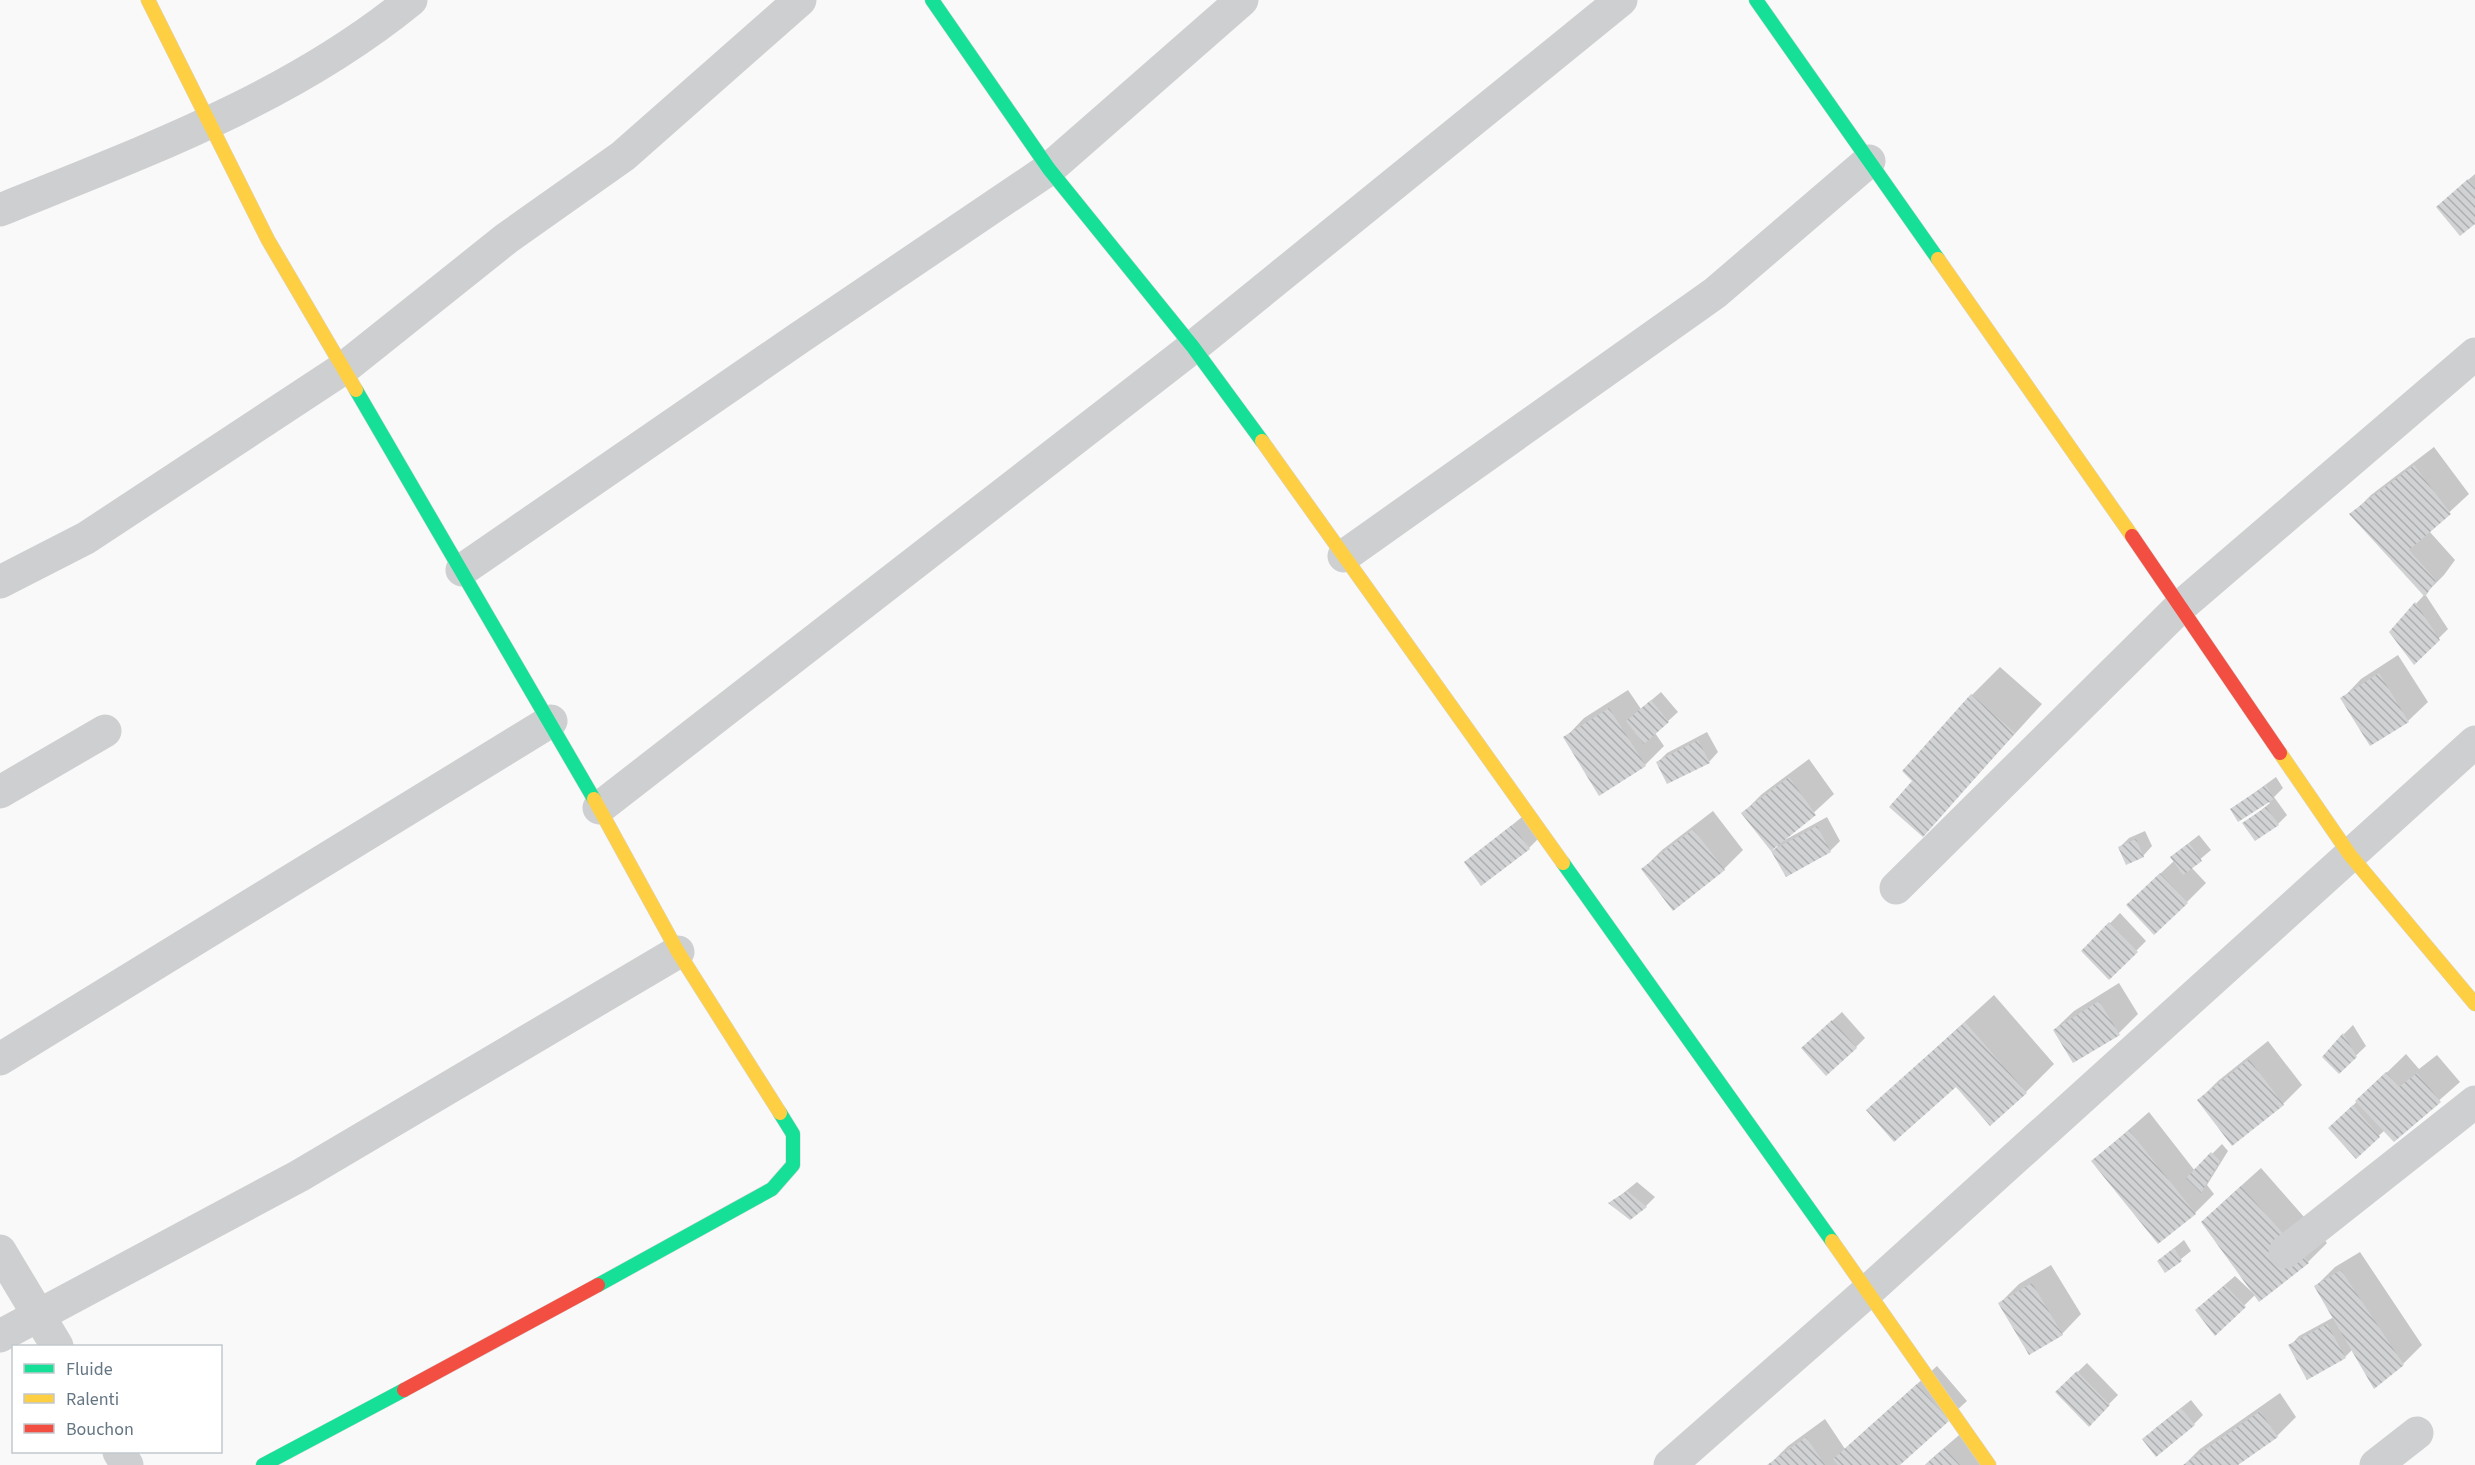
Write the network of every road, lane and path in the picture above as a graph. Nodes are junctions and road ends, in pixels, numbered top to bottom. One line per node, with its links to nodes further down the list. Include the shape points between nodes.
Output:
1 (147, 0): 8 (street)
2 (411, 0): 8 (street, via 379,26 286,84)
3 (800, 0): 14 (street, via 623,156 507,238)
4 (932, 0): 10 (street)
5 (1242, 0): 10 (street)
6 (1621, 0): 12 (street)
7 (1756, 0): 9 (street)
8 (208, 125): 11 (street); 14 (street, via 268,240)
9 (1869, 161): 15 (street, via 1715,293); 18 (street)
10 (1049, 169): 12 (street); 16 (street)
11 (0, 210)
12 (1193, 347): 15 (street); 23 (street)
13 (2472, 364): 18 (street)
14 (344, 368): 16 (street); 17 (street, via 86,538)
15 (1344, 556): 32 (street)
16 (462, 570): 19 (street)
17 (0, 582)
18 (2180, 607): 24 (street); 25 (street)
19 (551, 721): 23 (street); 28 (street)
20 (105, 731): 22 (street)
21 (2475, 742): 24 (street)
22 (0, 792)
23 (599, 808): 26 (street)
24 (2350, 855): 27 (street); 32 (street)
25 (1896, 888)
26 (678, 952): 33 (street, via 299,1176); 37 (street, via 794,1134 793,1165 772,1189 705,1228)
27 (2475, 1004)
28 (0, 1059)
29 (2475, 1102): 31 (street)
30 (0, 1251): 33 (street)
31 (2285, 1252)
32 (1868, 1291): 38 (street); 39 (street)
33 (38, 1314): 34 (street); 35 (street)
34 (0, 1336)
35 (56, 1345)
36 (2417, 1433): 40 (street)
37 (263, 1465)
38 (1670, 1465)
39 (1989, 1465)
40 (2376, 1465)

